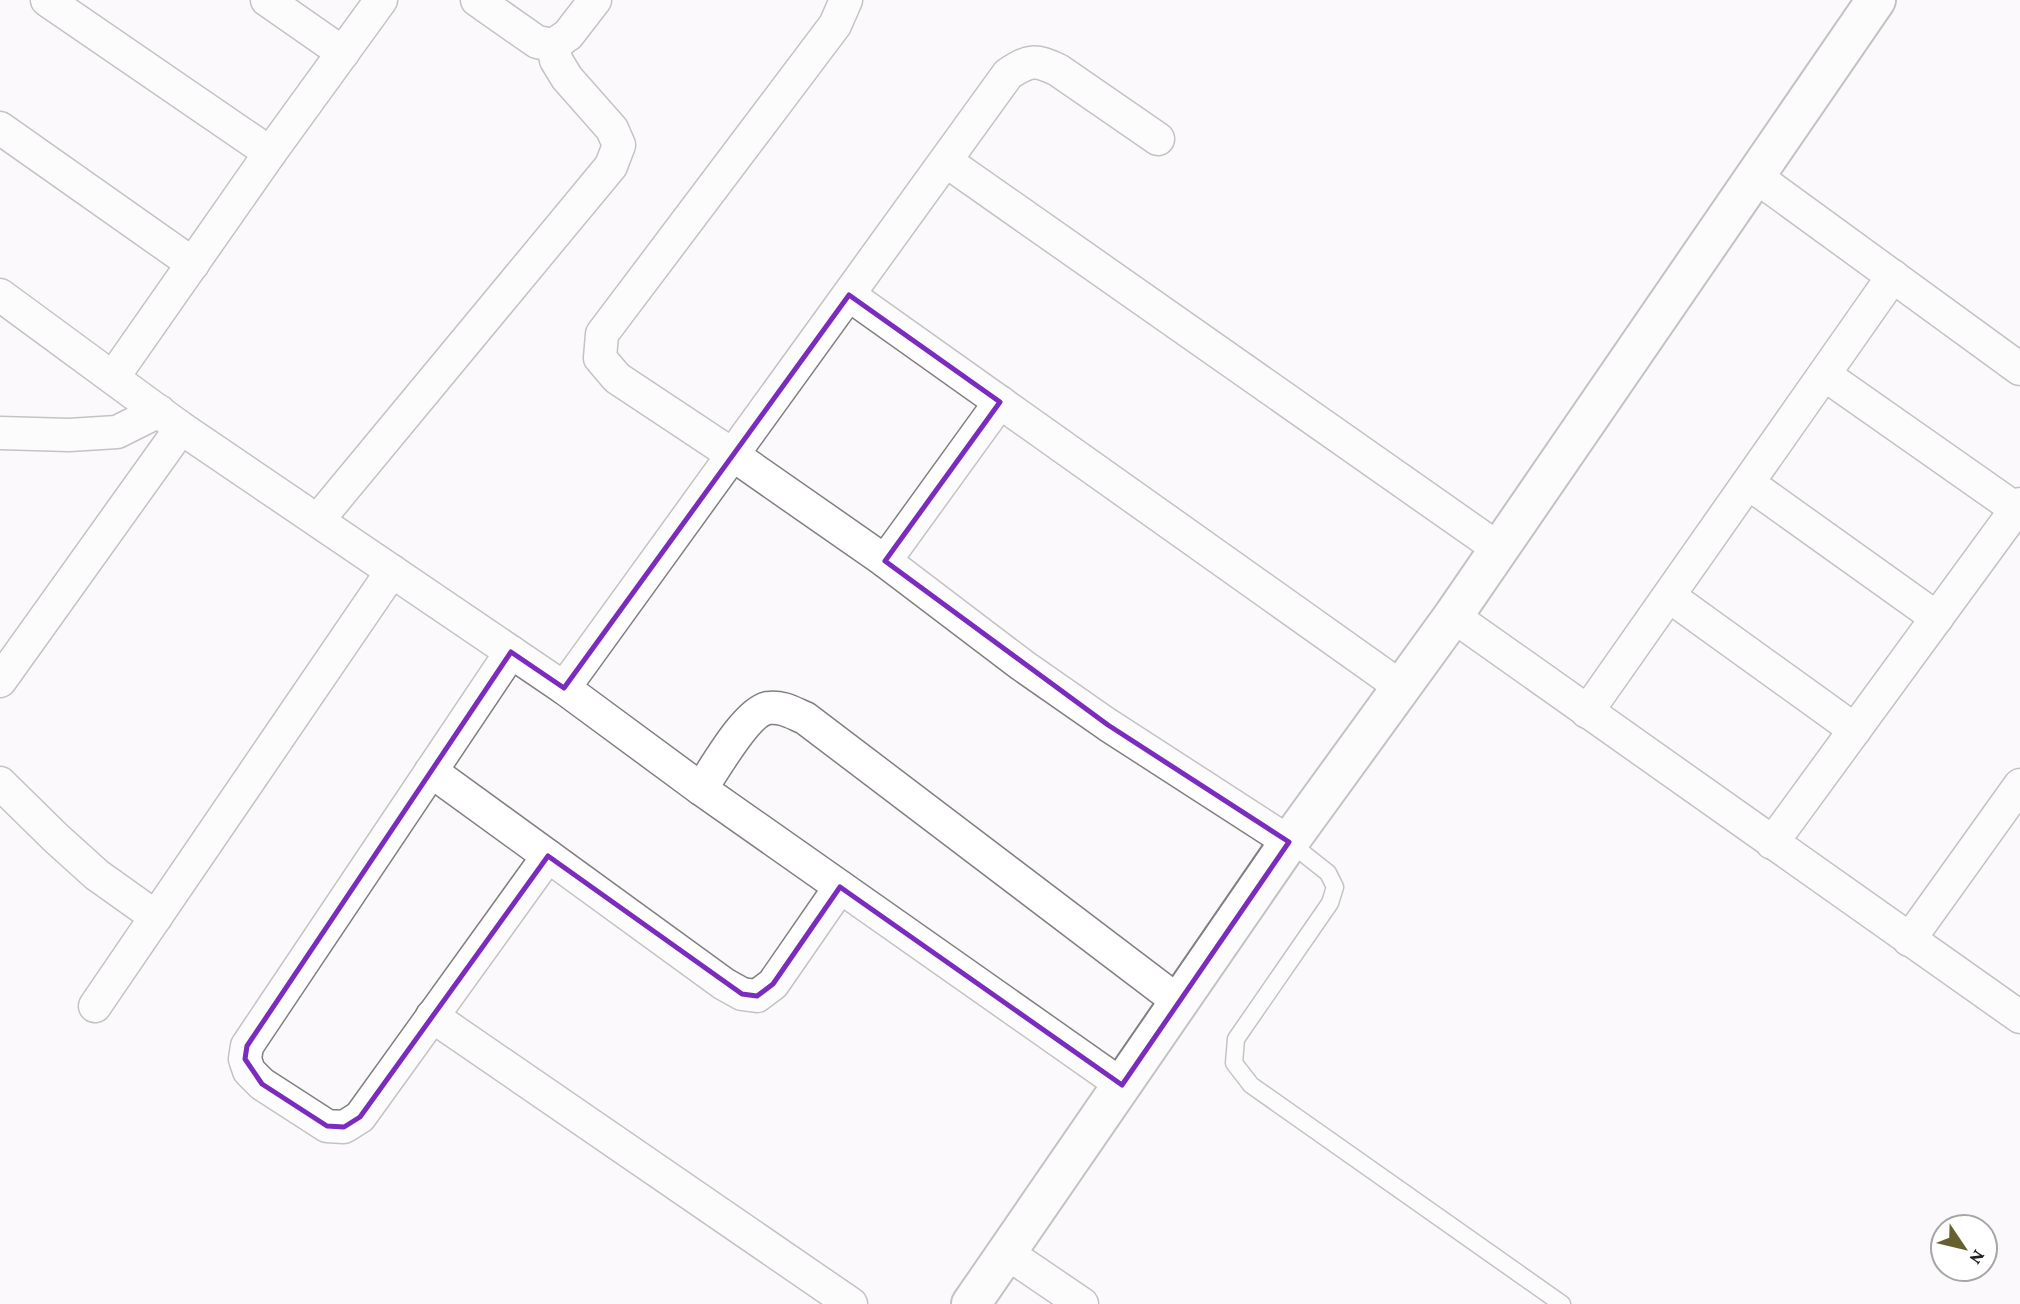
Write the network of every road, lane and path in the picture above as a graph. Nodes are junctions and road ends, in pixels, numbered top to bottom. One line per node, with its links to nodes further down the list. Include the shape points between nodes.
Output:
1 (47, 0): 12 (street)
2 (267, 0): 9 (street)
3 (381, 0): 9 (street)
4 (477, 0): 8 (street, via 537,42)
5 (595, 0): 8 (street, via 568,35)
6 (846, 0): 25 (street, via 835,25 602,334 600,358 617,378)
7 (1876, 0): 14 (street)
8 (553, 45): 28 (street, via 567,78 612,129 619,145 611,166)
9 (343, 53): 12 (street)
10 (0, 128): 15 (street)
11 (1158, 139): 13 (street, via 1058,70 1042,62 1025,63 1008,74)
12 (270, 153): 15 (street)
13 (947, 160): 18 (street); 29 (street)
14 (1755, 176): 16 (street); 29 (street)
15 (193, 264): 21 (street)
16 (1893, 276): 19 (street); 20 (street)
17 (0, 295): 21 (street)
18 (849, 295): 22 (street); 25 (street)
19 (2020, 369)
20 (1825, 374): 26 (street); 27 (street)
21 (114, 376): 23 (street)
22 (1000, 402): 30 (street); 37 (street)
23 (170, 419): 24 (street, via 117,432); 28 (street); 36 (street)
24 (0, 433)
25 (733, 455): 30 (street); 38 (street)
26 (1748, 483): 32 (street); 34 (street)
27 (2018, 506): 34 (street)
28 (318, 520): 31 (street)
29 (1499, 549): 33 (street)
30 (885, 561): 45 (street, via 1097,718)
31 (392, 571): 35 (street); 49 (street)
32 (1669, 596): 39 (street); 40 (street)
33 (1453, 617): 37 (street); 39 (street)
34 (1937, 618): 40 (street)
35 (511, 652): 38 (street); 41 (street)
36 (0, 681)
37 (1401, 687): 45 (street)
38 (564, 688): 44 (street)
39 (1587, 712): 46 (street)
40 (1855, 730): 46 (street)
41 (431, 771): 47 (street); 53 (street, via 247,1046 245,1059 262,1084 327,1126 344,1127 360,1117)
42 (0, 783): 49 (street, via 97,875)
43 (2020, 785): 50 (street)
44 (701, 789): 48 (street); 51 (street, via 748,720 766,708 785,709 805,718)
45 (1289, 842): 51 (street); 60 (lane, via 1328,873 1335,887 1330,903 1236,1039 1234,1063 1251,1085)
46 (1772, 843): 50 (street)
47 (548, 856): 48 (street, via 724,984 757,996 773,984); 53 (street)
48 (839, 887): 55 (street)
49 (156, 918): 52 (street)
50 (1909, 940): 54 (street)
51 (1179, 1002): 55 (street)
52 (95, 1006)
53 (432, 1016): 57 (street)
54 (2020, 1017)
55 (1122, 1085): 56 (street)
56 (1007, 1253): 58 (street); 59 (street)
57 (851, 1304)
58 (971, 1304)
59 (1082, 1304)
60 (1562, 1304)

